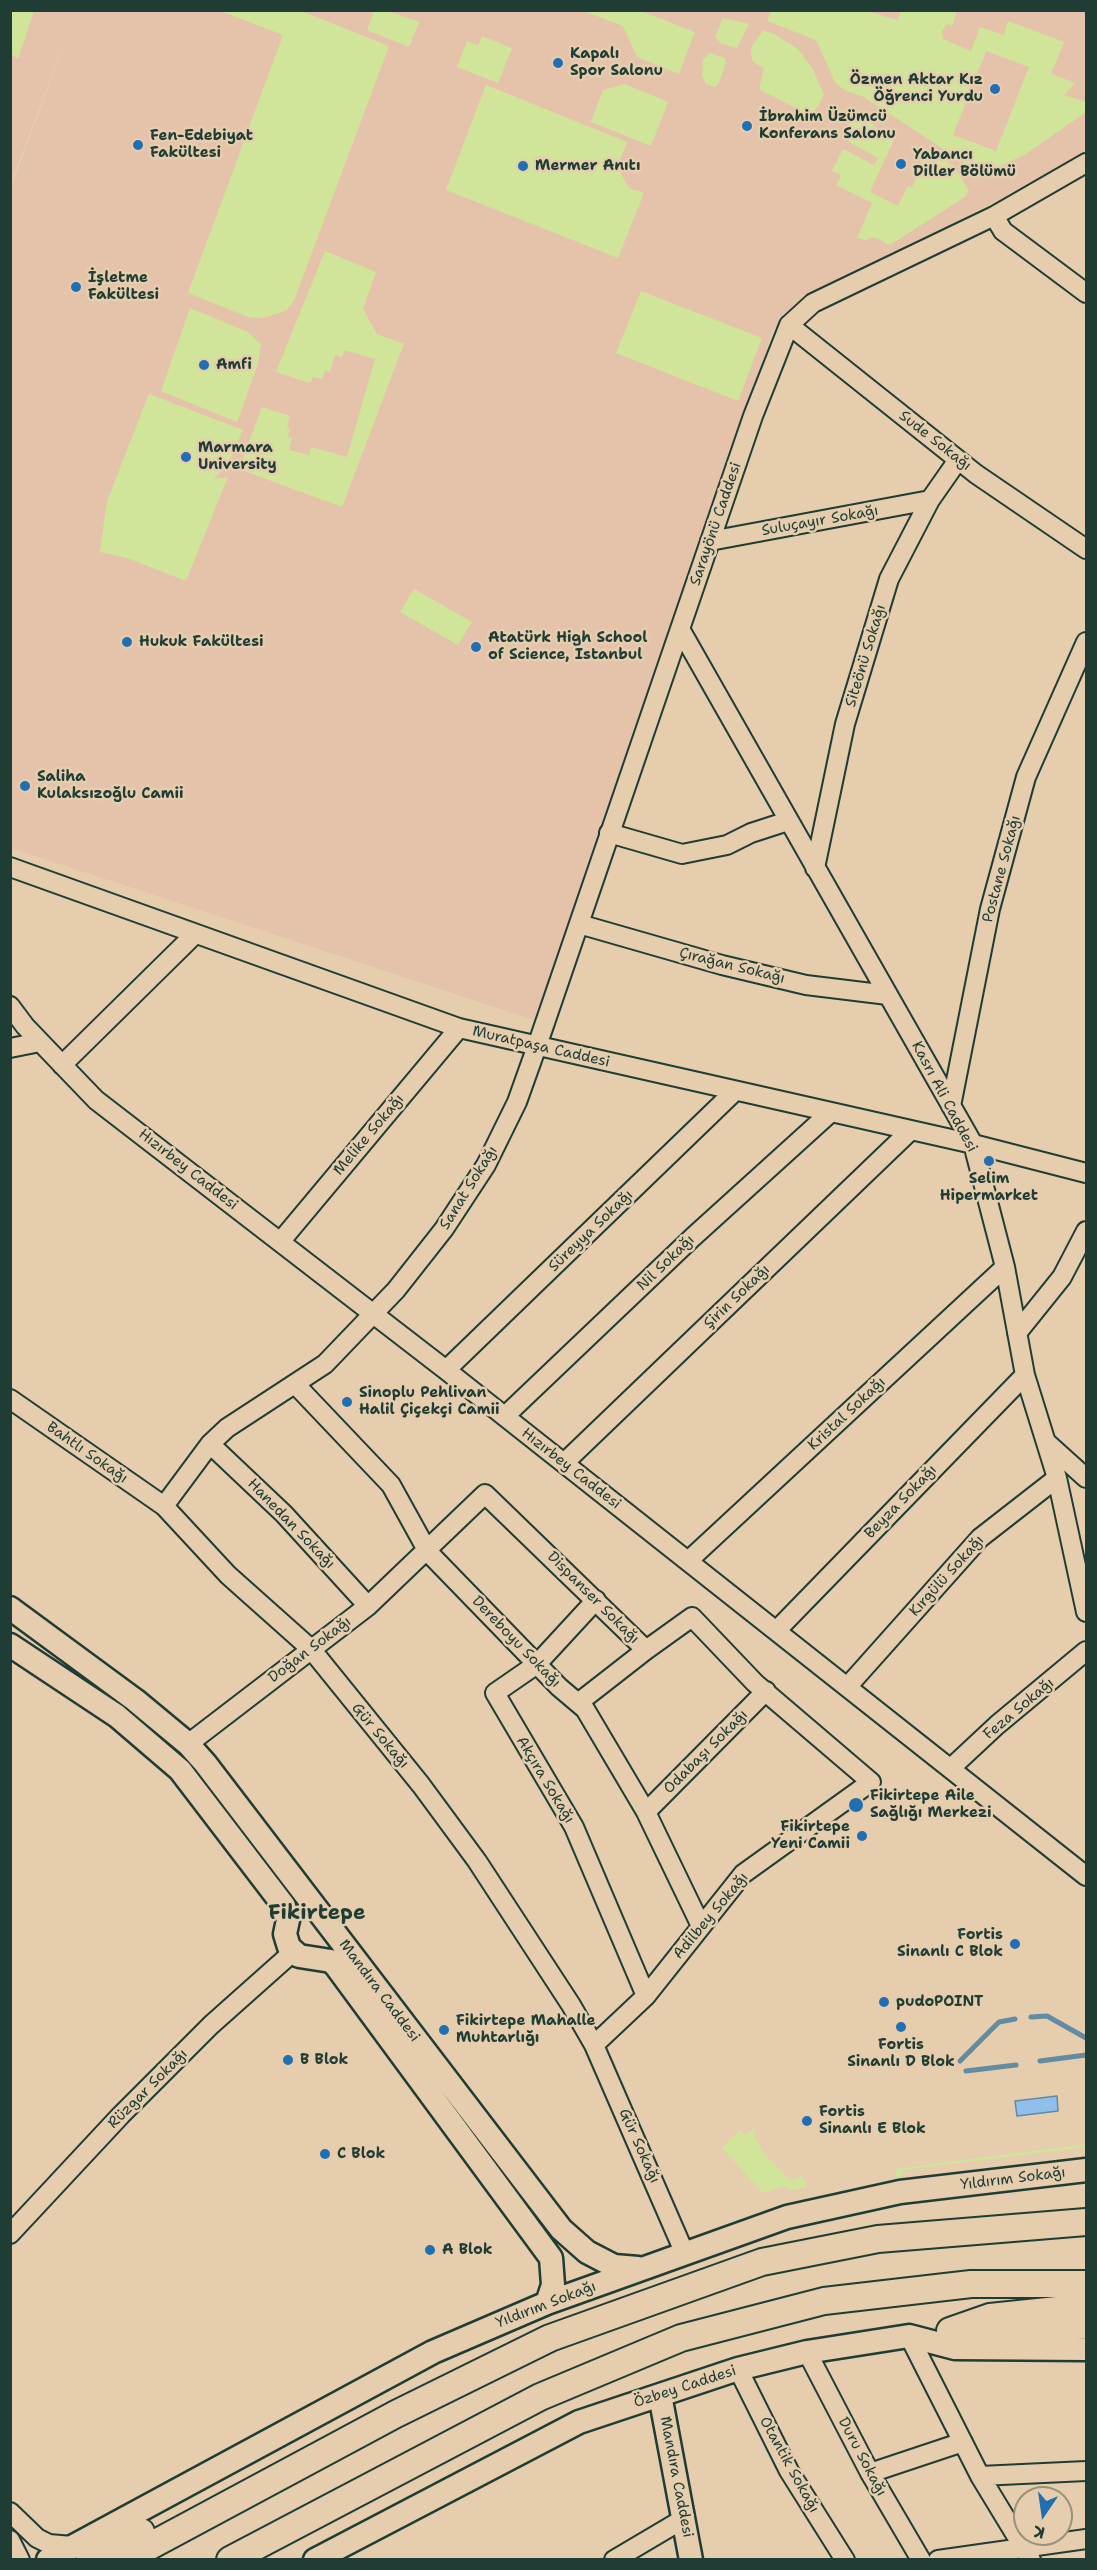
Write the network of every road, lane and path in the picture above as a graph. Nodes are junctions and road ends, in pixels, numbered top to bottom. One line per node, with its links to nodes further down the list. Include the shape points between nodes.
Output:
1 (1086, 163): 2 (street, Sarayönü Caddesi)
2 (994, 216): 3 (street, via 1003,231); 4 (street, Sarayönü Caddesi, via 813,303)
3 (1086, 293)
4 (789, 326): 5 (street, Sude Sokağı); 7 (street, Sarayönü Caddesi)
5 (958, 460): 6 (street, Siteönü Sokağı); 8 (street, Sude Sokağı)
6 (930, 500): 7 (street, Suluçayır Sokağı); 14 (street, Siteönü Sokağı, via 889,579 845,724)
7 (710, 541): 9 (street, Sarayönü Caddesi)
8 (1086, 549)
9 (680, 630): 11 (street, Kasrı Ali Caddesi); 12 (street, Sarayönü Caddesi)
10 (1086, 642): 25 (street, Postane Sokağı, via 1026,777 990,909)
11 (788, 820): 12 (street, via 727,845 682,854); 14 (street, Kasrı Ali Caddesi)
12 (609, 833): 15 (street, Sarayönü Caddesi)
13 (10, 867): 16 (street, Muratpaşa Caddesi)
14 (815, 868): 17 (street, Kasrı Ali Caddesi)
15 (579, 924): 17 (street, Çırağan Sokağı, via 806,985); 21 (street, Sarayönü Caddesi)
16 (194, 934): 19 (street, Muratpaşa Caddesi); 23 (street)
17 (888, 995): 25 (street, Kasrı Ali Caddesi)
18 (10, 1006): 20 (street, Hızırbey Caddesi)
19 (459, 1028): 21 (street, Muratpaşa Caddesi); 31 (street, Melike Sokağı)
20 (40, 1042): 22 (street); 23 (street, Hızırbey Caddesi)
21 (537, 1046): 24 (street, Muratpaşa Caddesi); 33 (street, Sanat Sokağı, via 517,1102 486,1166 437,1238)
22 (10, 1048)
23 (62, 1065): 31 (street, Hızırbey Caddesi, via 96,1100)
24 (735, 1091): 26 (street, Muratpaşa Caddesi); 35 (street, Süreyya Sokağı)
25 (951, 1106): 28 (street, Kasrı Ali Caddesi)
26 (831, 1112): 27 (street, Muratpaşa Caddesi); 39 (street, Nil Sokağı)
27 (910, 1131): 28 (street, Muratpaşa Caddesi); 42 (street, Şirin Sokağı)
28 (973, 1144): 29 (street, Muratpaşa Caddesi); 32 (street, Kasrı Ali Caddesi)
29 (1086, 1173)
30 (1086, 1231): 34 (street, via 1062,1277)
31 (280, 1242): 33 (street, Hızırbey Caddesi)
32 (1005, 1267): 34 (street, Kasrı Ali Caddesi); 48 (street, Kristal Sokağı)
33 (373, 1314): 35 (street, Hızırbey Caddesi); 37 (street, via 325,1364)
34 (1017, 1333): 36 (street, Kasrı Ali Caddesi)
35 (446, 1370): 39 (street, Hızırbey Caddesi)
36 (1025, 1375): 40 (street, Kasrı Ali Caddesi); 54 (street, Beyza Sokağı)
37 (295, 1384): 41 (street, via 227,1428); 47 (street, Dereboyu Sokağı, via 391,1485)
38 (10, 1399): 45 (street, Bahtlı Sokağı)
39 (505, 1416): 42 (street, Hızırbey Caddesi)
40 (1046, 1442): 43 (street, Kasrı Ali Caddesi); 44 (street)
41 (210, 1444): 45 (street); 51 (street, Hanedan Sokağı, via 284,1514)
42 (564, 1463): 48 (street, Hızırbey Caddesi)
43 (1057, 1478): 46 (street, Kasrı Ali Caddesi); 60 (street, Kırgülü Sokağı, via 980,1538)
44 (1086, 1478)
45 (164, 1506): 56 (street, Gür Sokağı, via 228,1575)
46 (1080, 1551): 49 (street); 53 (street, Kasrı Ali Caddesi)
47 (428, 1552): 50 (street, Dispanser Sokağı, via 486,1494); 51 (street, Doğan Sokağı); 59 (street, Dereboyu Sokağı)
48 (688, 1561): 54 (street, Hızırbey Caddesi)
49 (1086, 1568)
50 (596, 1600): 57 (street, Dispanser Sokağı); 59 (street, Akçıra Sokağı)
51 (368, 1606): 56 (street, Doğan Sokağı)
52 (10, 1608): 63 (main road, Mandıra Caddesi)
53 (1086, 1612)
54 (777, 1630): 60 (street, Hızırbey Caddesi)
55 (10, 1645): 70 (main road, via 117,1716 180,1770 284,1906)
56 (311, 1649): 63 (street, Doğan Sokağı); 73 (street, Gür Sokağı, via 477,1861)
57 (646, 1650): 61 (street, Dispanser Sokağı, via 692,1617); 62 (street)
58 (1086, 1651): 64 (street, Feza Sokağı)
59 (537, 1664): 62 (street, Dereboyu Sokağı); 72 (street, Akçıra Sokağı, via 495,1693 574,1827)
60 (848, 1686): 64 (street, Hızırbey Caddesi)
61 (766, 1692): 65 (street, Dispanser Sokağı); 66 (street, Odabaşı Sokağı)
62 (578, 1703): 66 (street, Dereboyu Sokağı)
63 (188, 1744): 68 (main road, Mandıra Caddesi)
64 (952, 1767): 67 (street, Hızırbey Caddesi)
65 (871, 1782): 69 (street, Adilbey Sokağı, via 744,1874)
66 (646, 1812): 69 (street, Dereboyu Sokağı)
67 (1086, 1876)
68 (325, 1920): 70 (main road, via 300,1914); 71 (main road, via 331,1931 329,1945); 82 (main road, Mandıra Caddesi, via 561,2229 587,2252 614,2266)
69 (701, 1926): 72 (street, Adilbey Sokağı)
70 (287, 1927): 71 (main road, via 286,1941)
71 (303, 1955): 79 (street, Rüzgar Sokağı, via 211,2025); 84 (main road, Mandıra Caddesi, via 331,1961 336,1966 551,2258 553,2285)
72 (646, 1996): 73 (street, Adilbey Sokağı)
73 (594, 2045): 81 (street, Gür Sokağı)
74 (1086, 2170): 75 (main road, Yıldırım Sokağı)
75 (964, 2184): 76 (main road); 81 (main road, Yıldırım Sokağı, via 900,2192 787,2217)
76 (1086, 2184)
77 (1086, 2208): 80 (highway)
78 (1086, 2222): 80 (highway)
79 (10, 2234)
80 (878, 2239): 89 (highway, via 762,2262)
81 (685, 2254): 82 (main road, Yıldırım Sokağı)
82 (643, 2269): 84 (main road, Yıldırım Sokağı)
83 (1086, 2284): 107 (highway, via 971,2284 824,2301 681,2338 540,2397)
84 (547, 2303): 102 (main road, Yıldırım Sokağı, via 433,2352)
85 (1086, 2307): 87 (highway, via 990,2317)
86 (1086, 2327): 87 (main road)
87 (950, 2331): 88 (main road)
88 (909, 2336): 90 (main road, Özbey Caddesi, via 955,2348); 91 (main road, Özbey Caddesi); 94 (street)
89 (550, 2338): 102 (highway, via 396,2397); 106 (highway, via 396,2414)
90 (1086, 2349)
91 (807, 2352): 92 (main road, Özbey Caddesi); 96 (street, Duru Sokağı)
92 (738, 2369): 93 (main road, Özbey Caddesi); 111 (street, Otantik Sokağı, via 789,2471)
93 (660, 2395): 99 (main road, Mandıra Caddesi); 108 (main road, Özbey Caddesi, via 579,2422)
94 (963, 2442): 96 (street); 97 (street)
95 (1086, 2471): 97 (street)
96 (870, 2473): 112 (street, Duru Sokağı)
97 (980, 2476): 103 (street)
98 (10, 2512): 102 (street, via 37,2538)
99 (685, 2518): 109 (street); 110 (main road, Mandıra Caddesi)
100 (1086, 2539): 103 (street)
101 (10, 2540): 104 (street)
102 (80, 2553): 105 (main road, Yıldırım Sokağı)
103 (1027, 2553): 113 (street)
104 (20, 2559)
105 (48, 2559)
106 (124, 2559)
107 (230, 2559)
108 (315, 2559)
109 (614, 2559)
110 (691, 2559)
111 (845, 2559)
112 (921, 2559)
113 (938, 2559)

